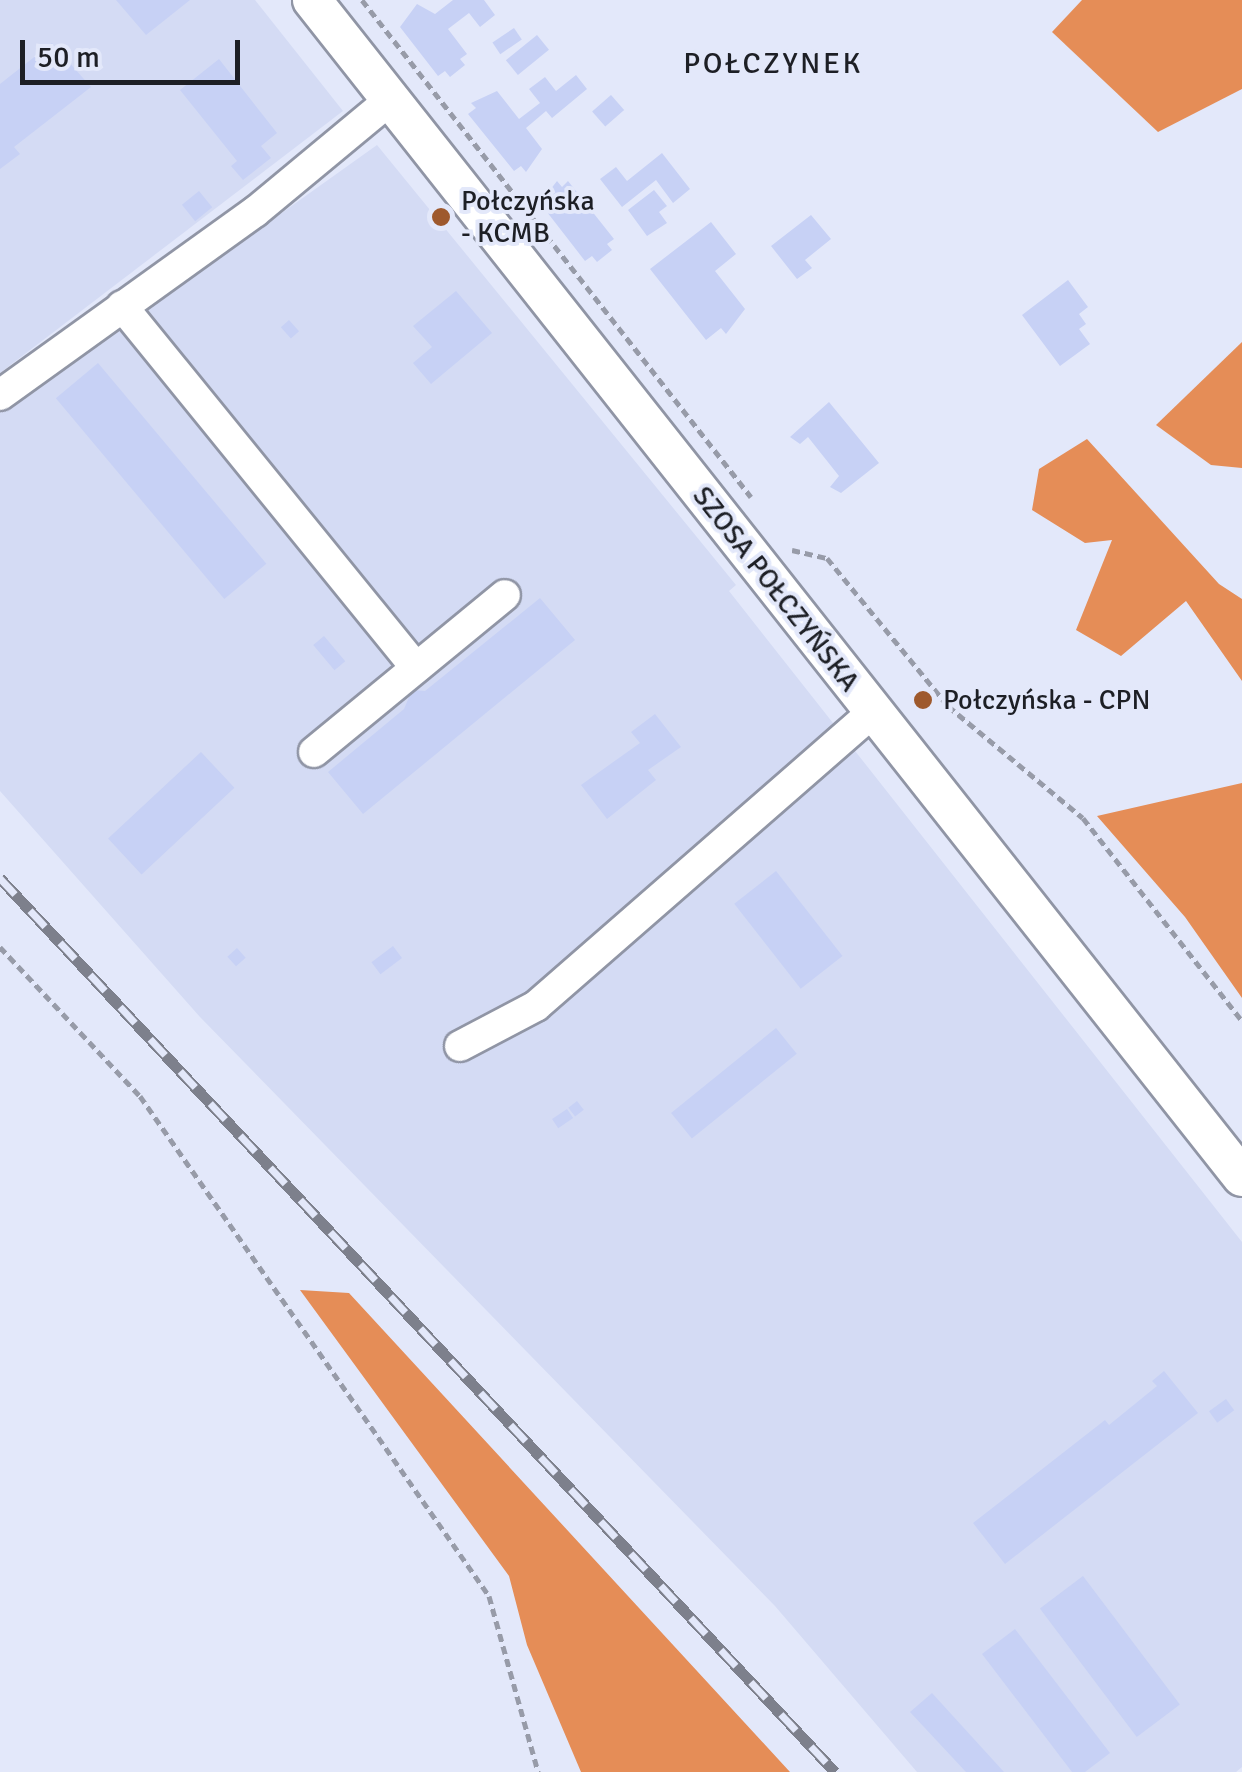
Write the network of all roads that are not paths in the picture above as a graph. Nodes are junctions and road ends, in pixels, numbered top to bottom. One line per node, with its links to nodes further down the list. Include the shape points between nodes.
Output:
1 (312, 0): 2 (main road, SZOSA POŁCZYŃSKA)
2 (390, 100): 3 (lane, via 255,212); 7 (main road, SZOSA POŁCZYŃSKA)
3 (122, 306): 4 (lane); 6 (lane)
4 (0, 395)
5 (506, 595): 6 (lane)
6 (416, 668): 8 (lane)
7 (873, 712): 9 (lane, via 536,1006); 10 (main road, SZOSA POŁCZYŃSKA)
8 (314, 752)
9 (460, 1046)
10 (1242, 1177)

